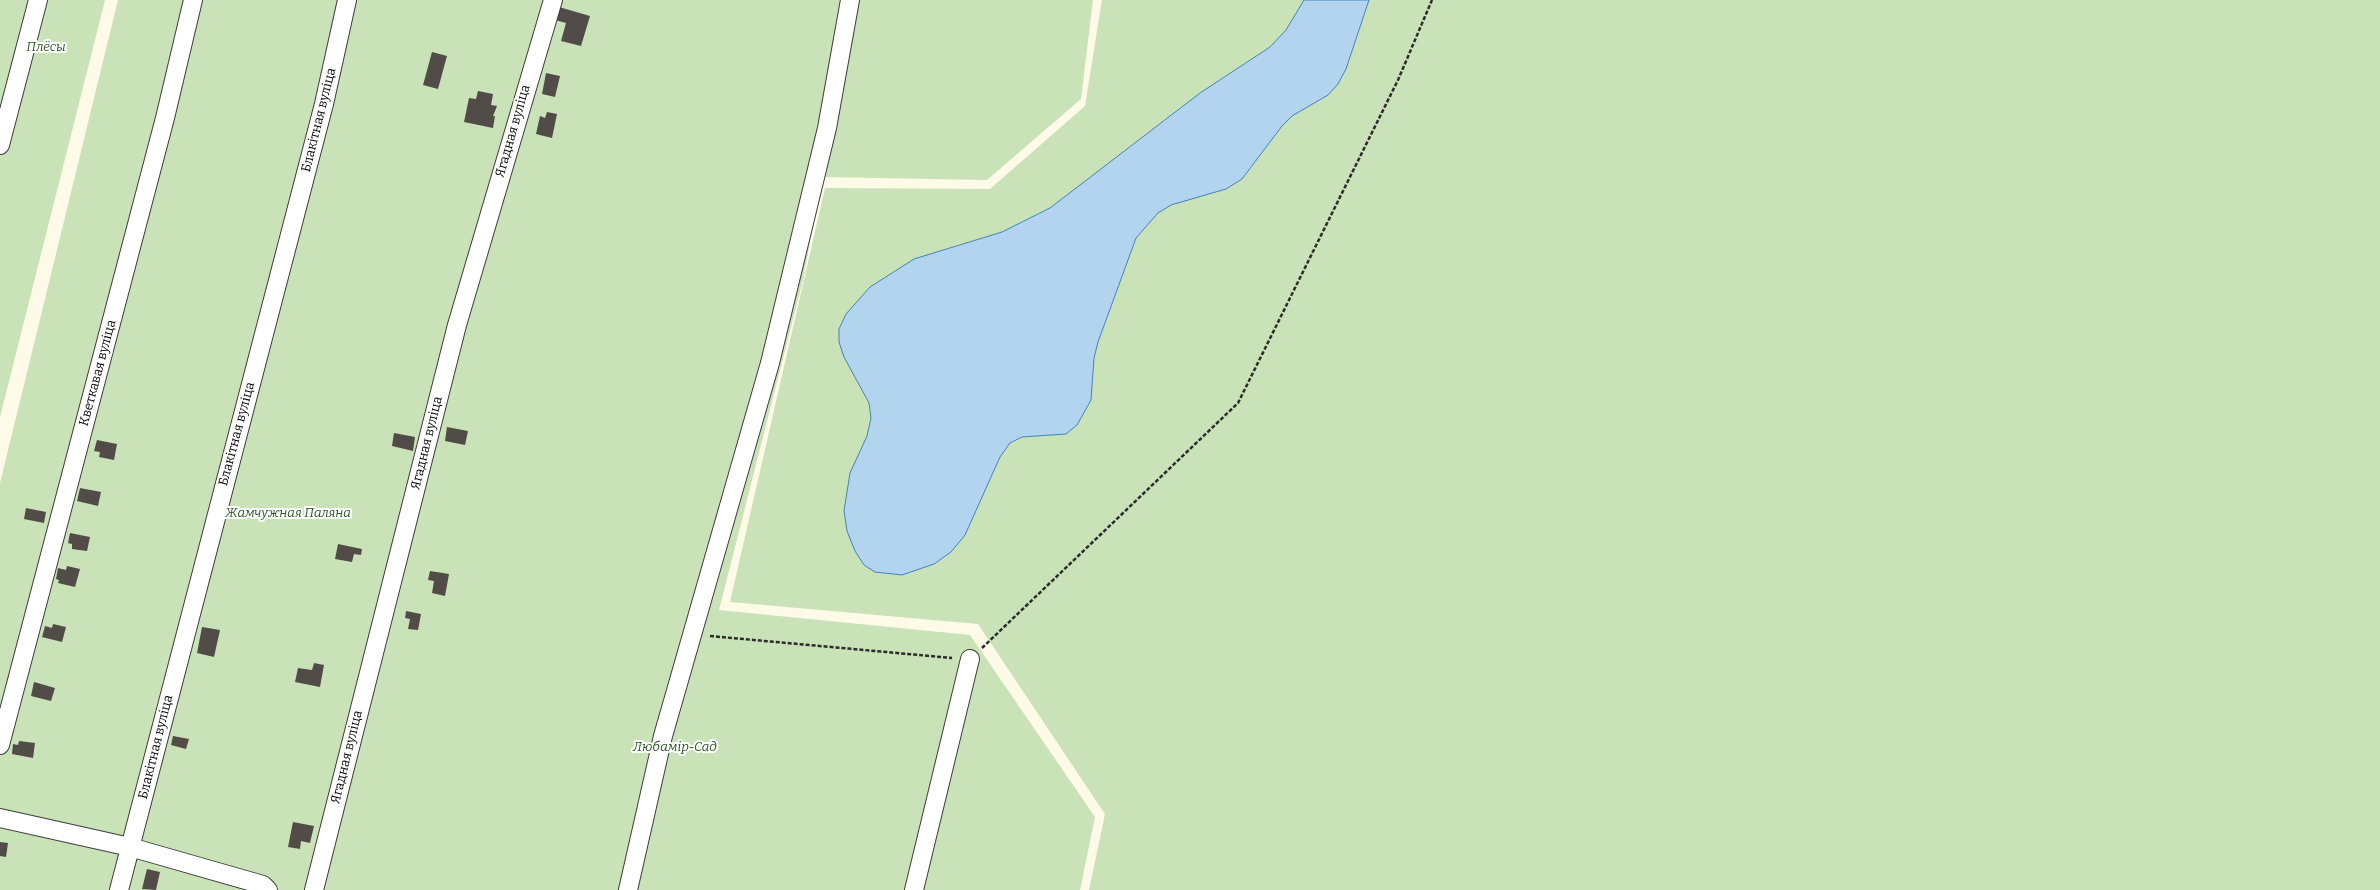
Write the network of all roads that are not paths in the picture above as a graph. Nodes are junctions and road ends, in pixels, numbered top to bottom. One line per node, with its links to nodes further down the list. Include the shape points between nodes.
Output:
1 (38, 0): 6 (street)
2 (193, 0): 8 (street, Кветкавая вуліца, via 161,134)
3 (347, 0): 10 (street, Блакітная вуліца, via 324,104)
4 (553, 0): 13 (street, Ягадная вуліца, via 458,325)
5 (850, 0): 14 (street, via 826,128 770,363 663,736)
6 (0, 145)
7 (970, 659): 15 (street)
8 (0, 745)
9 (0, 818): 10 (street)
10 (130, 847): 11 (street, Блакітная вуліца); 12 (street, via 263,885)
11 (119, 890)
12 (268, 890)
13 (314, 890)
14 (628, 890)
15 (914, 890)

